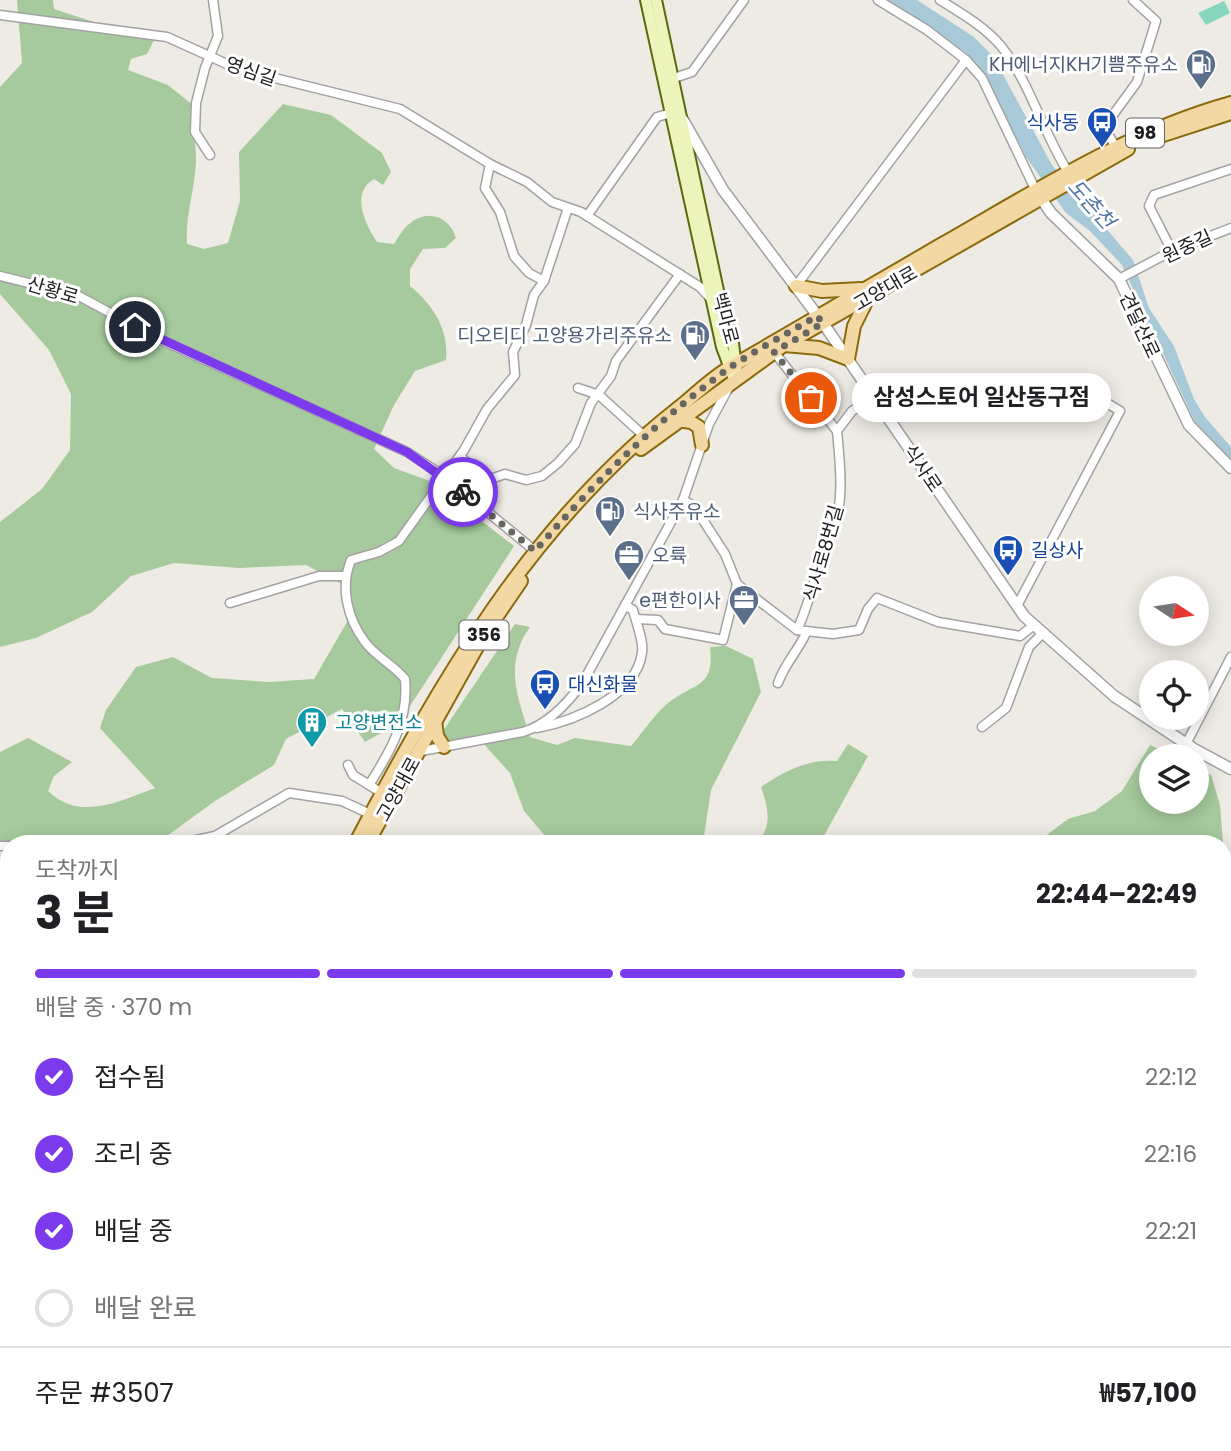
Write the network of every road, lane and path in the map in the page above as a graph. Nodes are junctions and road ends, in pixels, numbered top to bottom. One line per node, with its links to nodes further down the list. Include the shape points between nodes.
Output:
1 (213, 0): 9 (street, via 219,26)
2 (646, 0): 13 (main road, 백마로)
3 (656, 0): 11 (main road, 백마로)
4 (744, 0): 11 (street, via 692,72)
5 (878, 0): 10 (street)
6 (940, 0): 20 (street, via 1002,47)
7 (1133, 0): 16 (street, via 1156,21 1137,82 1110,119 1107,132)
8 (0, 15): 9 (street, 영심길, via 167,37)
9 (210, 56): 17 (street, via 197,103 195,132); 18 (street, 영심길, via 239,69 400,109)
10 (965, 60): 21 (street, via 982,78); 30 (street)
11 (674, 78): 15 (main road, 백마로)
12 (1231, 103): 16 (main road, 98, via 1171,121)
13 (671, 113): 15 (street, 식사로); 23 (street, via 657,117); 32 (main road, 백마로)
14 (1231, 113): 20 (main road, 356, via 1152,139)
15 (683, 120): 30 (street, 식사로, via 723,190); 36 (main road, 백마로)
16 (1115, 146): 20 (main road, 98)
17 (210, 155)
18 (490, 164): 22 (street, 영심길); 29 (street, via 485,188 500,212 508,246 529,273)
19 (1231, 169): 25 (street, via 1154,195 1149,206)
20 (1069, 178): 21 (main road, 356)
21 (1042, 193): 28 (street, 견달산로); 31 (main road, 고양대로 / 356)
22 (568, 208): 23 (street, 영심길); 29 (street)
23 (587, 216): 26 (street, 영심길)
24 (1231, 228): 25 (street, 원중길)
25 (1172, 251): 28 (street, 원중길)
26 (680, 274): 32 (street, 영심길); 39 (street, via 616,360)
27 (0, 276): 47 (street, 산황로, via 78,295 155,337 407,452)
28 (1121, 277): 46 (street, 견달산로, via 1189,425)
29 (544, 281): 45 (street, via 534,295 513,352 515,375 486,409)
30 (796, 286): 31 (main road); 33 (street, 식사로)
31 (867, 293): 33 (main road, 고양대로 / 356); 35 (main road)
32 (712, 300): 36 (main road, 백마로)
33 (820, 320): 34 (main road, 고양대로 / 356); 35 (street, 식사로); 36 (main road, 고양대로 / 356)
34 (779, 348): 35 (main road, via 819,348); 36 (main road, 고양대로 / 356); 42 (street)
35 (848, 359): 40 (street, 식사로)
36 (733, 371): 41 (main road, 고양대로 / 356); 43 (main road, 고양대로 / 356); 44 (street)
37 (1077, 385): 54 (street, via 1120,411)
38 (579, 388): 39 (street)
39 (599, 395): 43 (street); 45 (street, via 591,403 575,444 542,476 526,480 505,474 485,481)
40 (874, 398): 42 (street, via 852,411); 54 (street, 식사로)
41 (678, 420): 44 (main road, via 699,427); 61 (main road, 고양대로 / 356, via 592,495 540,555 487,630)
42 (837, 430): 57 (street, 식사로8번길, via 841,483 837,510)
43 (643, 435): 49 (main road, 고양대로 / 356)
44 (702, 445): 48 (street)
45 (460, 456): 47 (street)
46 (1231, 468)
47 (444, 476): 49 (street, 산황로); 50 (street, via 399,541 351,560)
48 (683, 499): 51 (street, via 694,506 725,554); 53 (street)
49 (535, 551): 66 (main road, 고양대로 / 356, via 490,610)
50 (345, 576): 52 (street, via 318,576); 70 (street, 고양대로, via 346,601 365,642 405,680 407,693 394,744)
51 (737, 584): 55 (street, via 723,640 666,629 658,620); 57 (street)
52 (230, 603)
53 (625, 605): 55 (street); 63 (street, via 568,704)
54 (1017, 606): 56 (street, 식사로)
55 (636, 620): 63 (street, via 642,652 621,690 562,723)
56 (1034, 625): 57 (street, via 1020,636 938,622 877,598 859,630); 58 (street, 식사로)
57 (801, 632): 60 (street, 식사로8번길, via 800,646 785,663)
58 (1043, 633): 62 (street, via 1029,647 1006,708); 64 (street, 식사로, via 1114,696)
59 (1231, 657): 64 (street)
60 (778, 683)
61 (435, 720): 65 (main road); 66 (main road, 고양대로 / 356)
62 (982, 727)
63 (534, 728): 65 (street)
64 (1186, 744)
65 (444, 747): 66 (street)
66 (412, 752): 71 (main road, 고양대로 / 356); 75 (main road, 고양대로 / 356)
67 (1209, 757): 69 (street, 식사로)
68 (348, 765): 70 (street, 고양대로, via 353,775)
69 (1231, 769)
70 (369, 785): 71 (street, 고양대로)
71 (382, 793): 72 (main road, 고양대로 / 356)
72 (370, 814): 73 (street, 고양대로, via 342,801 289,793); 74 (main road, 고양대로 / 356)
73 (217, 835)
74 (360, 835)
75 (371, 835)

